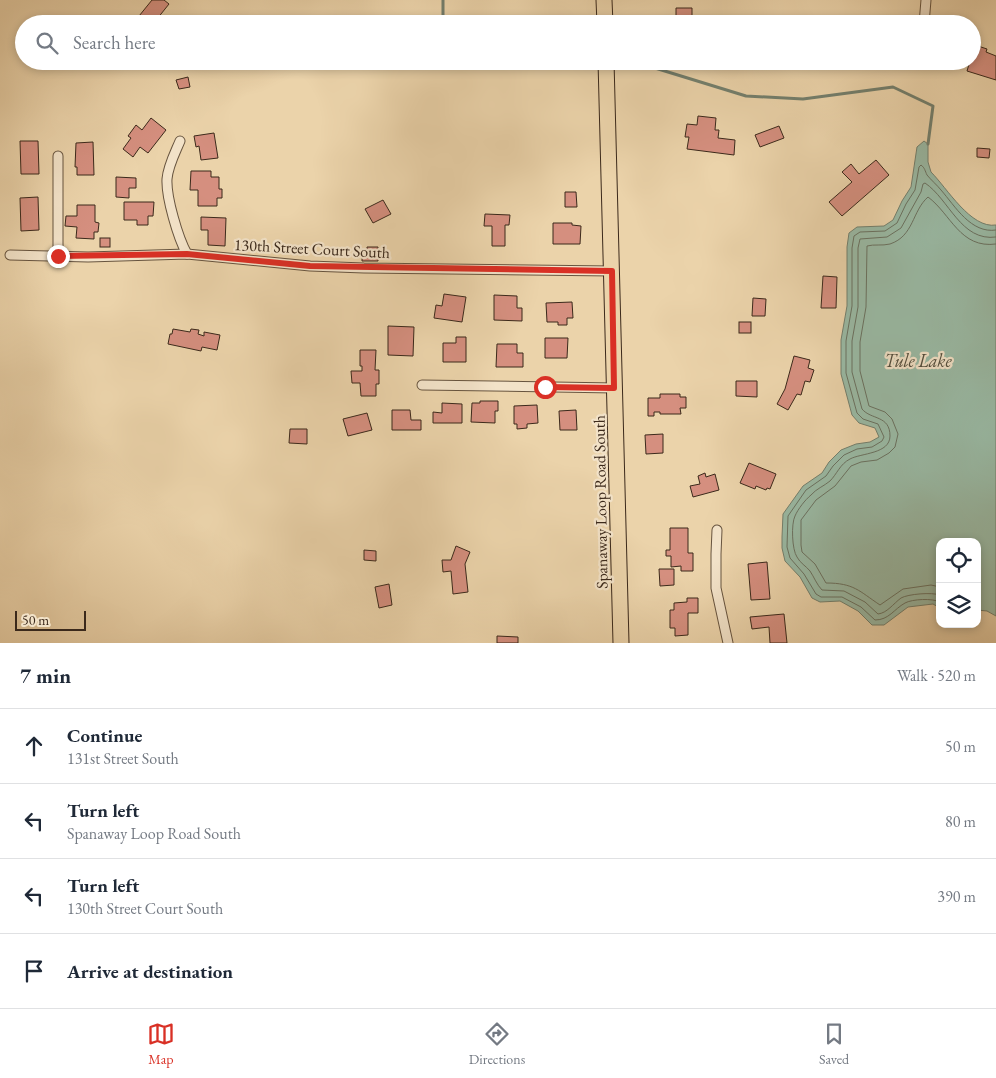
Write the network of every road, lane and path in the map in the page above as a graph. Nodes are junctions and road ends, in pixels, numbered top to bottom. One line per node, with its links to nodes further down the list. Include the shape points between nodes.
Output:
1 (604, 0): 3 (main road)
2 (926, 0): 4 (street)
3 (605, 15)
4 (925, 15)
5 (606, 70): 11 (main road, Spanaway Loop Road South)
6 (180, 142): 8 (street, via 167,180 170,204)
7 (58, 156): 10 (street)
8 (187, 254): 10 (street, 130th Street Court South); 11 (street, 130th Street Court South, via 319,266)
9 (10, 255): 10 (street, 130th Street Court South)
10 (58, 256)
11 (612, 271): 13 (main road, Spanaway Loop Road South)
12 (422, 385): 13 (street)
13 (614, 388): 15 (main road, Spanaway Loop Road South)
14 (717, 530): 16 (street, via 716,588)
15 (621, 643)
16 (728, 643)

